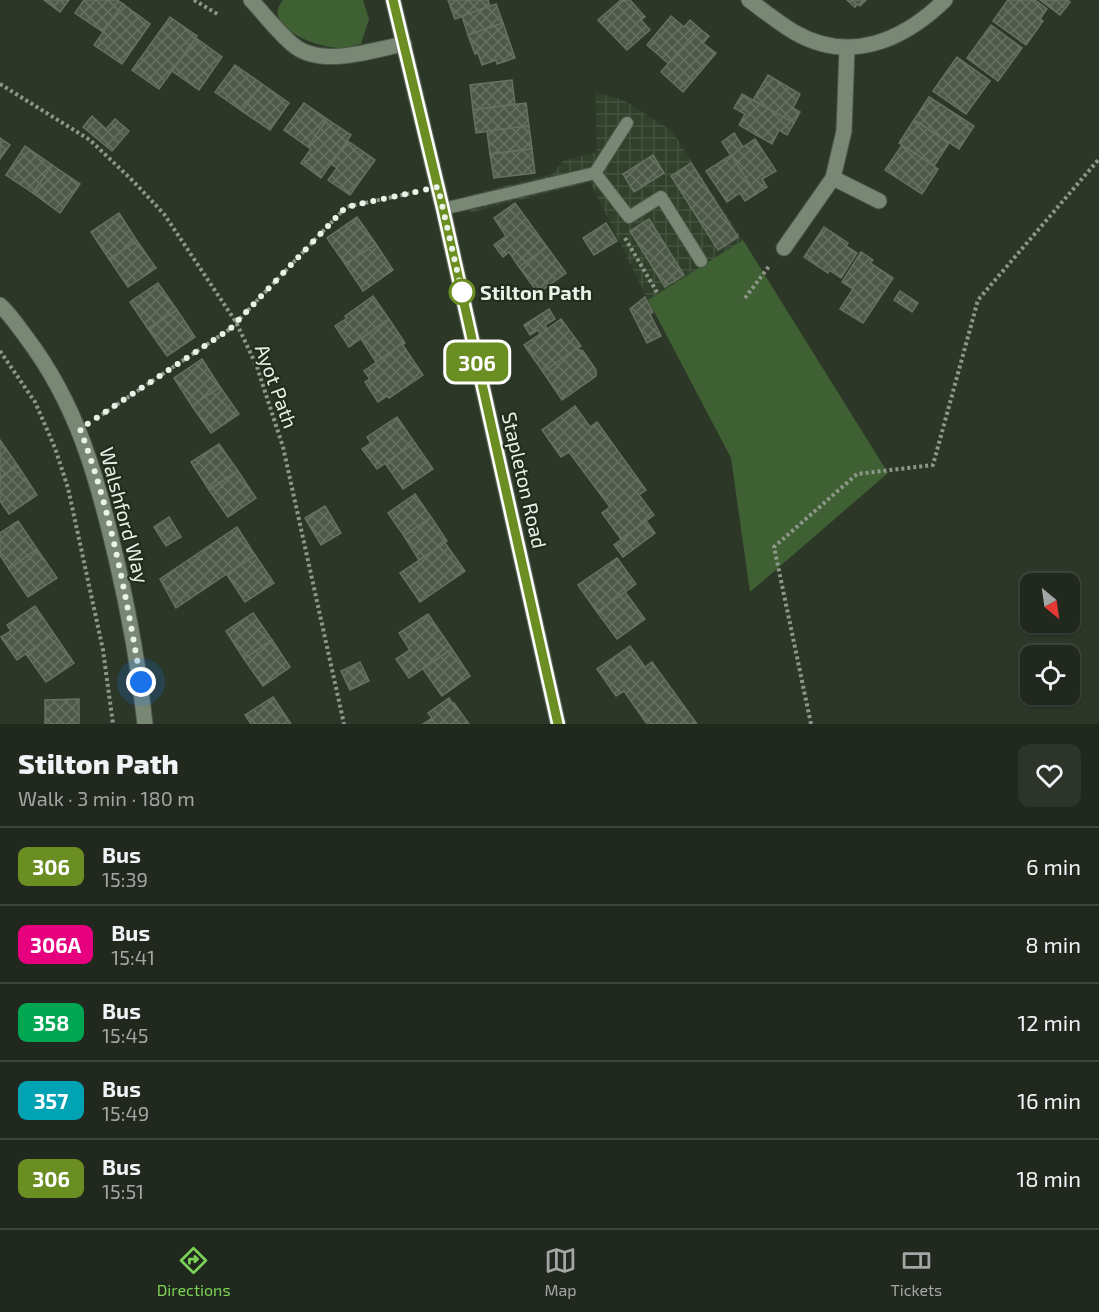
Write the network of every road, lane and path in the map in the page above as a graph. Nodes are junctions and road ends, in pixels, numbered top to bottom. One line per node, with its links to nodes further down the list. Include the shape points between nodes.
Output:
1 (194, 0): 6 (path)
2 (393, 0): 7 (street, Stapleton Road)
3 (749, 0): 8 (street, via 795,32 819,43)
4 (945, 0): 8 (street, via 907,31 872,45)
5 (258, 3): 7 (street, via 294,46 316,55 341,57)
6 (219, 15)
7 (404, 44): 14 (street, Stapleton Road)
8 (847, 48): 13 (street, via 844,131)
9 (0, 84): 23 (path, Ayot Path, via 90,140 134,182 164,214)
10 (627, 123): 12 (lane)
11 (1099, 159): 30 (path, via 978,300 933,465 857,474 774,547)
12 (595, 173): 16 (lane); 17 (lane)
13 (833, 178): 15 (street); 18 (street)
14 (438, 187): 16 (street, Stapleton Road); 23 (path, via 346,207)
15 (879, 201)
16 (443, 209): 29 (street, Stapleton Road)
17 (629, 217): 19 (lane, via 661,197); 20 (path, via 624,235)
18 (783, 248): 21 (path)
19 (701, 261)
20 (658, 294)
21 (745, 298)
22 (0, 305): 25 (street, Walshford Way, via 39,354)
23 (236, 322): 25 (path); 28 (path, Ayot Path, via 257,367 283,447)
24 (0, 351): 26 (path, via 35,402 68,488 103,650)
25 (80, 429): 27 (street, Walshford Way, via 103,503 129,613)
26 (113, 724)
27 (145, 724)
28 (344, 724)
29 (558, 724)
30 (812, 724)

